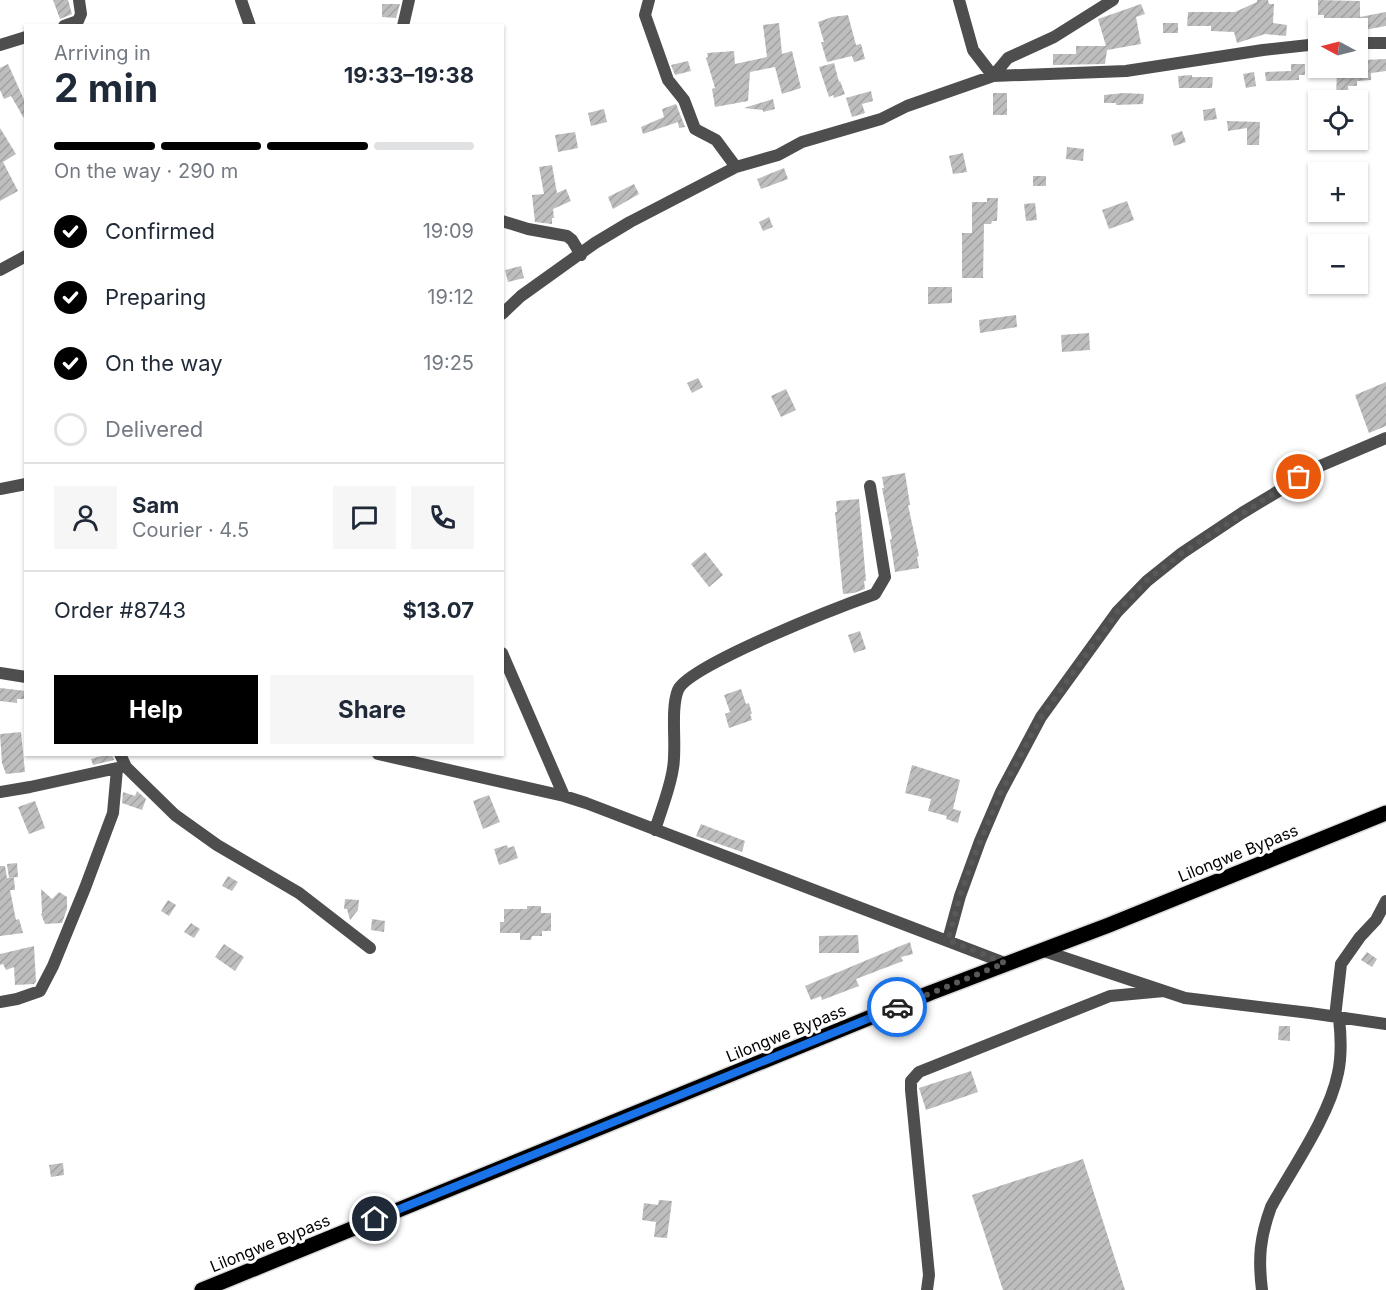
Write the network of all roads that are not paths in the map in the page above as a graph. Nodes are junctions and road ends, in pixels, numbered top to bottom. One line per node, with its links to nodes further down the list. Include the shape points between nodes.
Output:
1 (80, 0): 7 (street, via 78,21)
2 (242, 0): 8 (street)
3 (409, 0): 9 (street)
4 (649, 0): 16 (street, via 645,15 668,80 684,100 695,129 716,140)
5 (959, 0): 15 (street, via 974,50)
6 (1113, 0): 15 (street, via 1054,37 1008,58)
7 (69, 24)
8 (249, 24)
9 (403, 24)
10 (24, 38): 13 (street)
11 (1386, 43): 12 (street)
12 (1368, 44)
13 (0, 45)
14 (1308, 45): 15 (street, via 1126,70)
15 (993, 76): 16 (street)
16 (735, 167): 18 (street, via 630,222)
17 (504, 222): 18 (street, via 567,236)
18 (581, 255): 21 (street)
19 (24, 257): 20 (street)
20 (0, 270)
21 (504, 312)
22 (1386, 438): 37 (street, via 1320,466 1242,513 1147,580 1117,612 1041,717 1001,792 972,863)
23 (24, 484): 25 (street)
24 (870, 486): 35 (street, via 885,577 875,594 744,648 684,681 676,696 674,767)
25 (0, 489)
26 (504, 658): 33 (street)
27 (0, 673): 28 (street)
28 (24, 677)
29 (120, 756): 31 (street)
30 (387, 756): 33 (street)
31 (122, 768): 32 (street); 38 (street, via 175,815 299,893); 42 (street, via 112,813 53,966 39,991)
32 (0, 792)
33 (564, 796): 35 (street)
34 (1386, 813): 39 (main road, Lilongwe Bypass)
35 (655, 830): 37 (street)
36 (1386, 901): 43 (street, via 1341,964)
37 (948, 940): 40 (street)
38 (370, 948)
39 (1041, 950): 40 (main road, Lilongwe Bypass); 41 (street)
40 (1005, 963): 45 (main road, Lilongwe Bypass)
41 (1164, 991): 43 (street, via 1185,998); 46 (street, via 1110,996 919,1072 910,1090 929,1275)
42 (0, 1002)
43 (1337, 1017): 44 (street); 47 (street, via 1342,1047 1335,1088 1271,1207 1259,1256)
44 (1386, 1024)
45 (202, 1290)
46 (927, 1290)
47 (1262, 1290)

